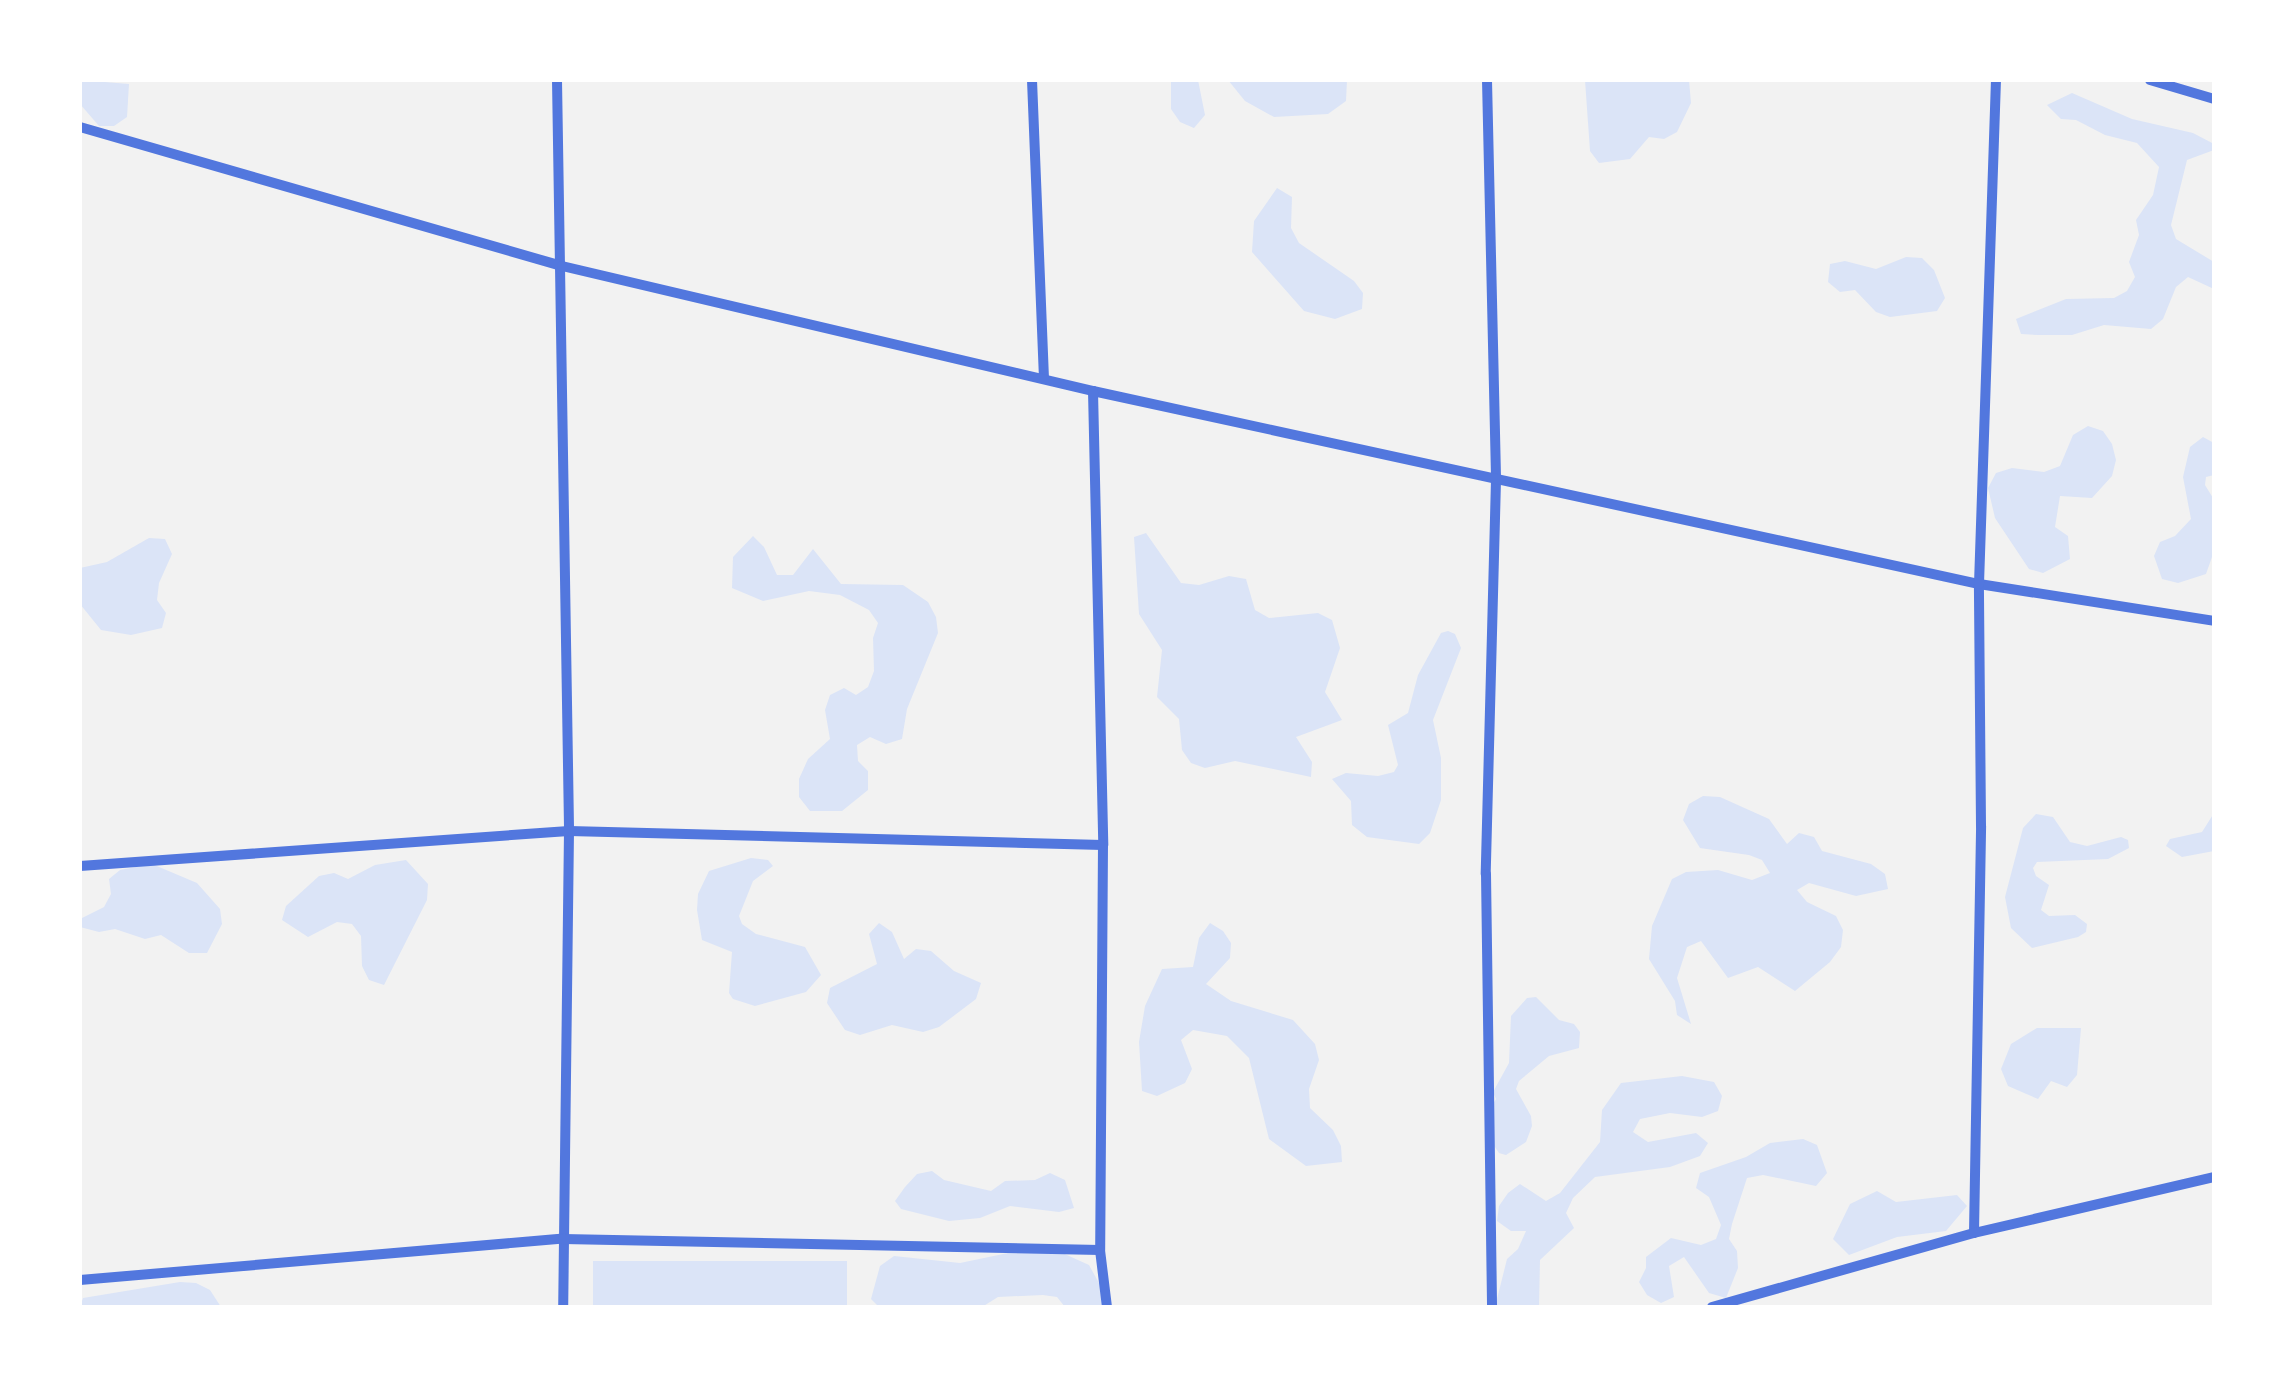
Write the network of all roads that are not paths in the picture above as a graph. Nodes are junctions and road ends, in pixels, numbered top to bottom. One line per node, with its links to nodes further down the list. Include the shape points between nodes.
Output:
1 (557, 80): 8 (street)
2 (1032, 80): 9 (street)
3 (1487, 80): 11 (street)
4 (1996, 80): 12 (street)
5 (2150, 80): 6 (street)
6 (2214, 99)
7 (80, 127): 8 (street)
8 (562, 266): 9 (street); 14 (street)
9 (1044, 378): 10 (street)
10 (1092, 390): 11 (street); 15 (street)
11 (1496, 480): 12 (street); 24 (street, via 1486,874)
12 (1979, 584): 13 (street); 18 (street)
13 (2214, 620)
14 (569, 830): 15 (street); 16 (street); 19 (street)
15 (1103, 845): 20 (street)
16 (80, 866)
17 (2214, 1177): 18 (street)
18 (1974, 1234): 25 (street)
19 (563, 1239): 20 (street); 21 (street); 22 (street)
20 (1100, 1250): 23 (street)
21 (80, 1280)
22 (563, 1307)
23 (1107, 1307)
24 (1492, 1307)
25 (1712, 1307)

